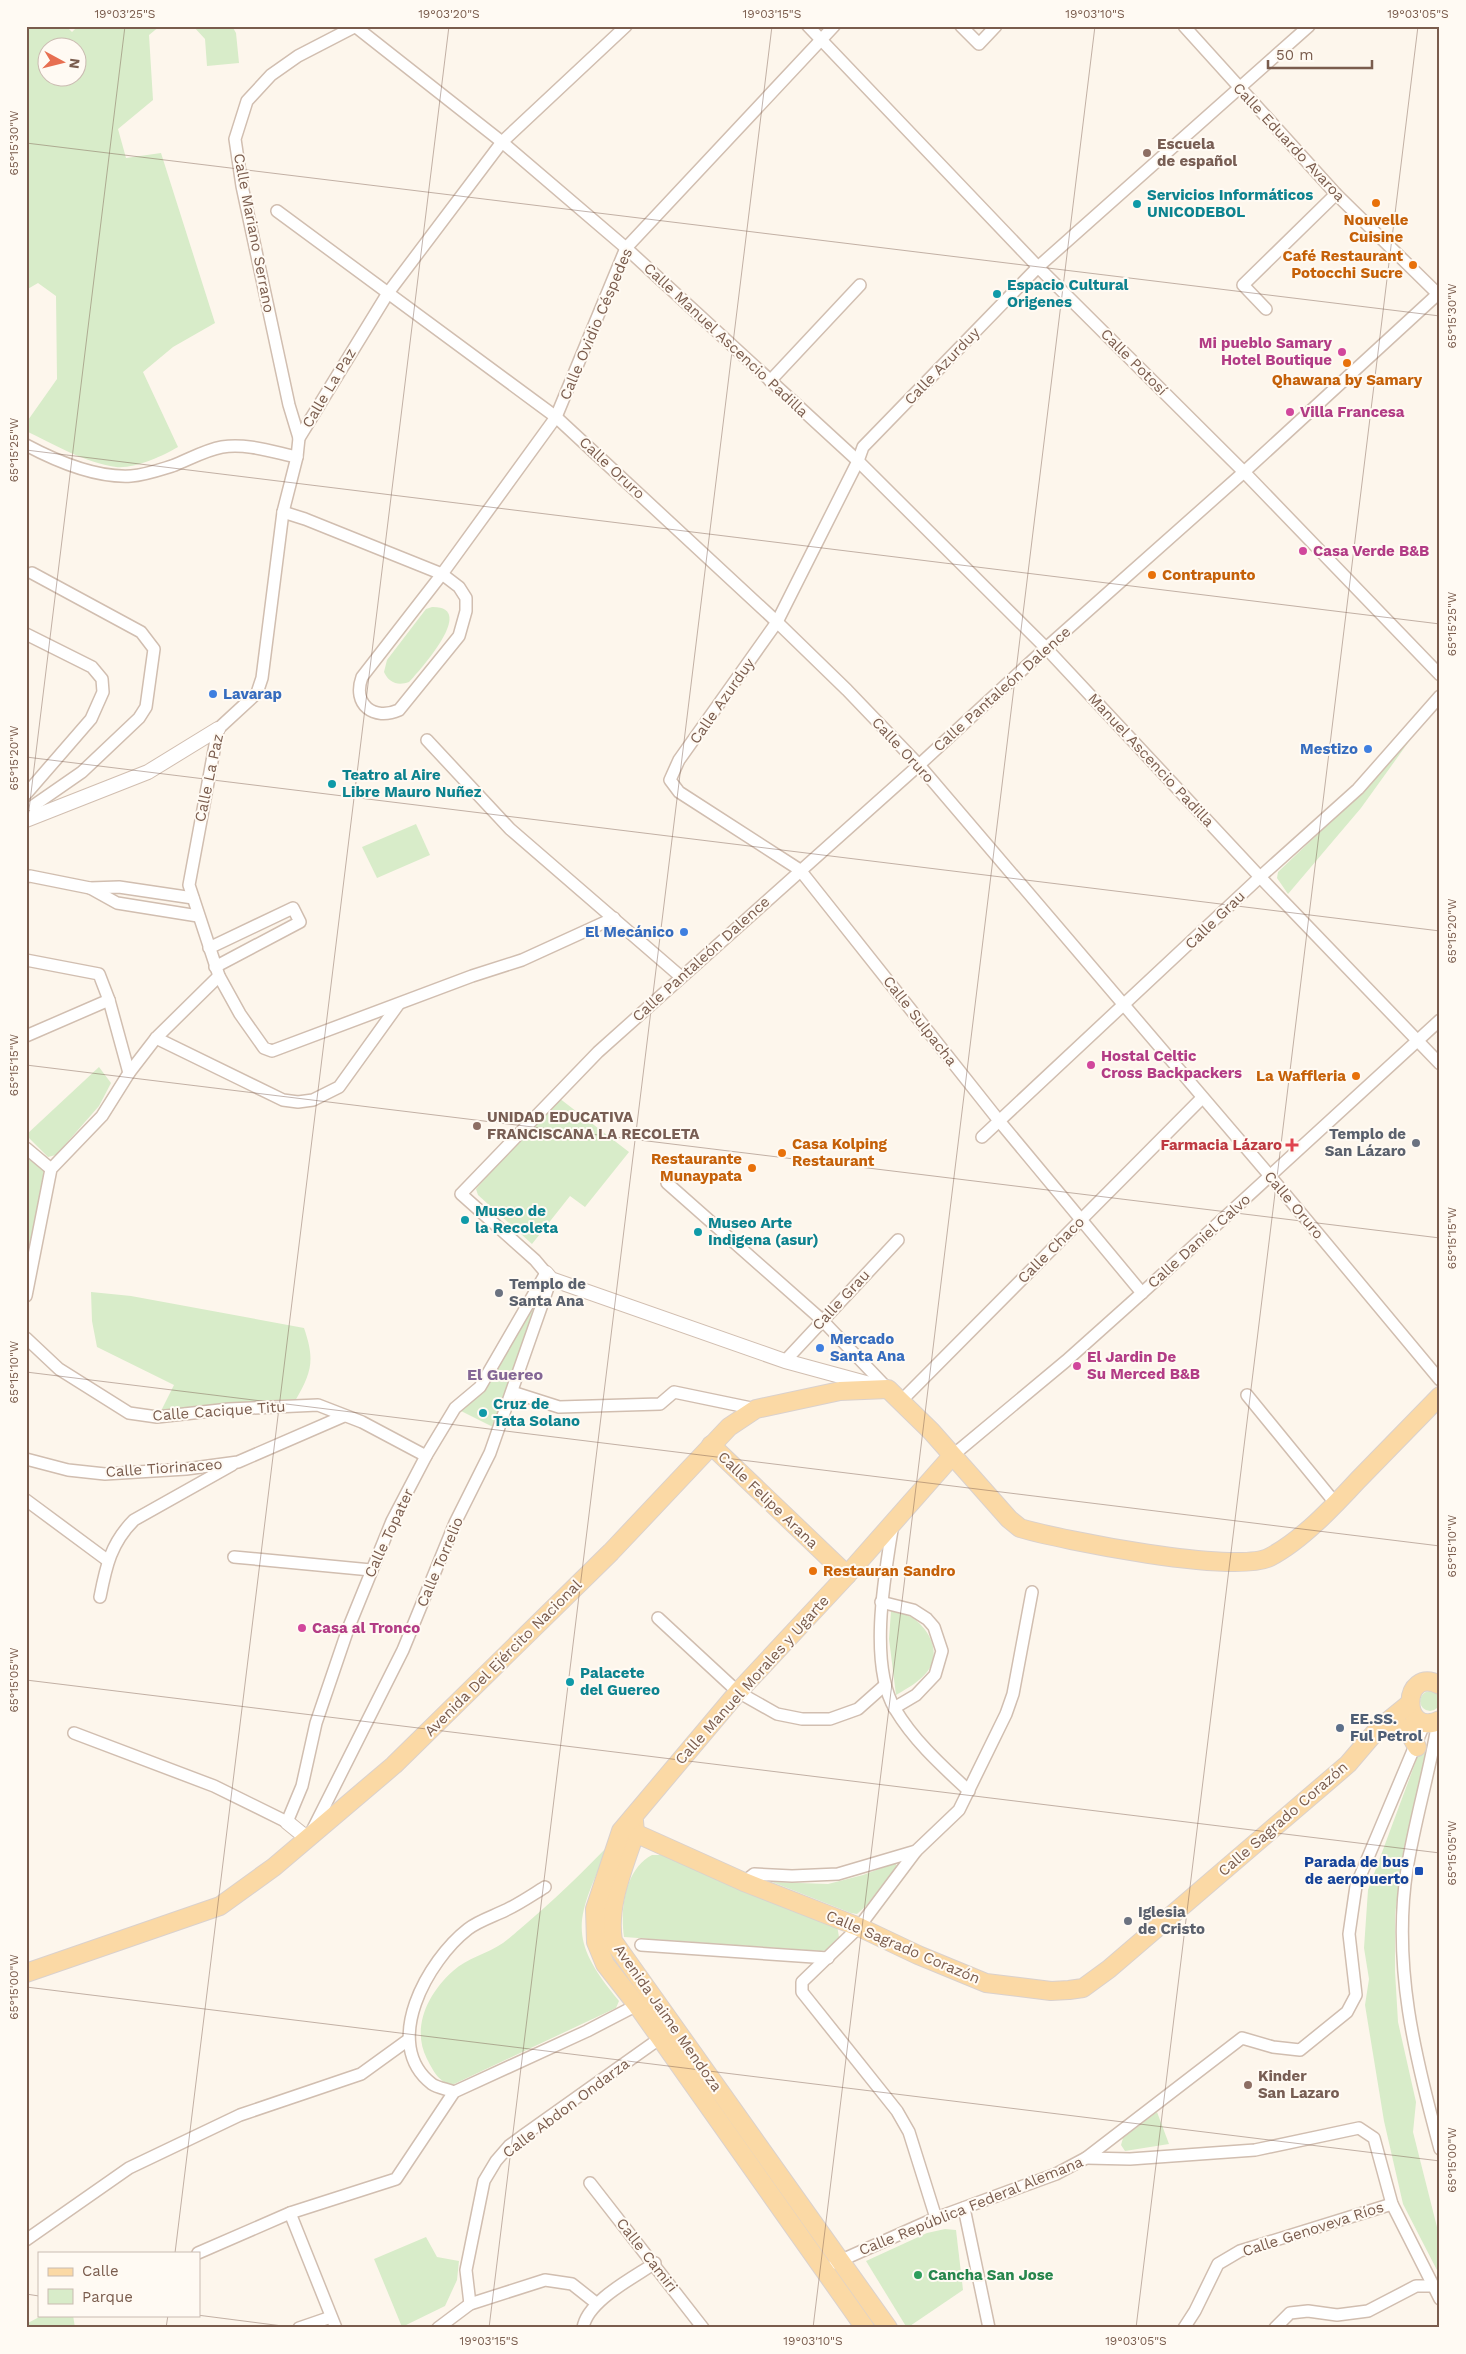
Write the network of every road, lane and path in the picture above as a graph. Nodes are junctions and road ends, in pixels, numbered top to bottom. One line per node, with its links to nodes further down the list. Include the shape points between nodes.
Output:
1 (626, 26): 11 (street, Calle La Paz)
2 (808, 26): 9 (street, Calle Potosí)
3 (834, 26): 9 (street, Calle Ovidio Céspedes)
4 (961, 26): 5 (street, via 979,44)
5 (996, 26)
6 (1184, 26): 10 (street, Calle Eduardo Avaroa)
7 (1309, 26): 10 (street, Calle Azurduy)
8 (356, 27): 11 (street); 22 (street, Calle Mariano Serrano, via 298,56 270,76 247,101 236,139 242,186)
9 (822, 39): 14 (street, Calle Ovidio Céspedes); 15 (street, Calle Potosí)
10 (1238, 87): 12 (street, Calle Eduardo Avaroa); 15 (street, Calle Azurduy)
11 (502, 142): 14 (street, Calle Manuel Ascencio Padilla); 17 (street, Calle La Paz)
12 (1336, 194): 18 (street, Calle Eduardo Avaroa); 19 (street, via 1244,285)
13 (277, 211): 17 (street, Calle Oruro)
14 (626, 248): 20 (street, Calle Manuel Ascencio Padilla); 21 (street, Calle Ovidio Céspedes)
15 (1038, 267): 25 (street, Calle Azurduy, via 863,447); 26 (street, Calle Potosí)
16 (860, 285): 20 (street)
17 (388, 292): 21 (street, Calle Oruro); 22 (street, Calle La Paz)
18 (1439, 294): 26 (street, Calle Pantaleón Dalence)
19 (1266, 309)
20 (770, 381): 25 (street, Calle Manuel Ascencio Padilla)
21 (556, 417): 29 (street, Calle Ovidio Céspedes); 30 (street, Calle Oruro)
22 (299, 438): 24 (street, Calle La Paz)
23 (26, 444): 24 (street, via 97,473 131,476 150,473 220,447 237,446)
24 (297, 457): 27 (street, Calle La Paz)
25 (858, 461): 30 (street, Calle Azurduy); 32 (street, Manuel Ascencio Padilla)
26 (1244, 472): 32 (street, Calle Pantaleón Dalence); 33 (street, Calle Potosí)
27 (283, 512): 29 (street); 35 (street, Calle La Paz, via 262,678 257,693)
28 (32, 573): 39 (street, via 141,632 154,649 146,707 139,718 82,772)
29 (442, 574): 29 (street, Calle Ovidio Céspedes, via 459,587 466,598 459,636 399,710 388,715 371,711 360,696 362,677)
30 (777, 622): 37 (street, Calle Oruro); 38 (street, Calle Azurduy, via 679,760)
31 (26, 634): 39 (street, via 92,667 102,679 103,692 91,719)
32 (1046, 648): 37 (street, Calle Pantaleón Dalence); 42 (street, Manuel Ascencio Padilla)
33 (1440, 675)
34 (1440, 696): 42 (street, Calle Grau, via 1358,789)
35 (218, 729): 39 (street, via 148,772); 44 (street, Calle La Paz, via 189,885)
36 (427, 740): 46 (street, via 510,829)
37 (919, 764): 40 (street, Calle Pantaleón Dalence); 53 (street, Calle Oruro)
38 (670, 780): 40 (street, Calle Sulpacha, via 678,792)
39 (30, 807)
40 (800, 870): 50 (street, Calle Pantaleón Dalence); 61 (street, Calle Sulpacha)
41 (26, 877): 43 (street)
42 (1260, 877): 53 (street, Calle Grau); 57 (street, Manuel Ascencio Padilla)
43 (90, 888): 44 (street, via 119,886); 45 (street, via 117,903)
44 (193, 898): 45 (street, Calle La Paz)
45 (198, 916): 47 (street, Calle La Paz)
46 (614, 918): 50 (street); 52 (street, Calle La Paz, via 522,960)
47 (209, 948): 49 (street, Calle La Paz); 49 (street, via 293,908 300,922)
48 (26, 960): 51 (street, via 99,974)
49 (217, 971): 52 (street, Calle La Paz, via 240,1014 264,1048 272,1051); 56 (street)
50 (680, 976): 69 (street, Calle Pantaleón Dalence, via 598,1052 461,1194 535,1260)
51 (109, 1000): 55 (street); 59 (street)
52 (398, 1006): 56 (street, via 339,1087 313,1100 298,1102 284,1100)
53 (1124, 1006): 60 (street, Calle Oruro); 61 (street, Calle Grau)
54 (1440, 1020): 57 (street, Calle Daniel Calvo)
55 (26, 1036)
56 (156, 1038): 59 (street)
57 (1417, 1039): 58 (street, Manuel Ascencio Padilla); 65 (street, Calle Daniel Calvo)
58 (1440, 1064)
59 (129, 1073): 64 (street, via 102,1116)
60 (1202, 1098): 65 (street, Calle Oruro); 67 (street, Calle Chaco)
61 (1000, 1122): 62 (street, Calle Grau); 67 (street, Calle Sulpacha)
62 (982, 1137)
63 (26, 1148): 64 (street)
64 (51, 1168): 71 (street)
65 (1270, 1176): 70 (street, Calle Daniel Calvo); 75 (street, Calle Oruro)
66 (667, 1183): 72 (street)
67 (1081, 1219): 70 (street, Calle Sulpacha); 77 (street, Calle Chaco)
68 (898, 1240): 72 (street, Calle Grau)
69 (548, 1276): 74 (street); 76 (street, Calle Torrelio); 83 (street, Calle Topater, via 480,1387 455,1408)
70 (1142, 1293): 84 (street, Calle Daniel Calvo)
71 (26, 1296)
72 (822, 1320): 74 (street, Calle Grau); 77 (street)
73 (26, 1338): 81 (street, Calle Cacique Titu, via 59,1369 129,1413 157,1418 230,1409 318,1405)
74 (785, 1361): 77 (street)
75 (1440, 1380)
76 (512, 1392): 80 (street, via 560,1407 660,1404 674,1392); 110 (street, Calle Torrelio, via 490,1453 455,1523 403,1650)
77 (894, 1395): 80 (main road, Avenida Del Ejército Nacional, via 840,1391); 84 (main road)
78 (1247, 1396): 88 (street)
79 (1440, 1396): 88 (main road)
80 (756, 1410): 82 (main road, Avenida Del Ejército Nacional, via 729,1427)
81 (344, 1416): 83 (street, Calle Cacique Titu); 86 (street, Calle Tiorinaceo)
82 (710, 1445): 93 (main road, Calle Felipe Arana); 110 (main road, Avenida Del Ejército Nacional, via 610,1552 394,1765)
83 (426, 1456): 92 (street, Calle Topater)
84 (952, 1456): 88 (main road, via 1020,1528 1180,1559 1252,1562 1269,1558); 89 (main road, Calle Manuel Morales y Ugarte)
85 (29, 1458): 86 (street, Calle Tiorinaceo, via 68,1470 105,1474)
86 (238, 1462): 91 (street, via 134,1520 123,1531)
87 (26, 1500): 91 (street)
88 (1336, 1504)
89 (894, 1522): 93 (main road, Calle Manuel Morales y Ugarte); 96 (street)
90 (234, 1558): 92 (street)
91 (107, 1560): 95 (street)
92 (371, 1570): 108 (street, Calle Topater, via 316,1723 302,1786)
93 (847, 1575): 100 (main road, Calle Manuel Morales y Ugarte)
94 (1032, 1592): 107 (street, via 1013,1694)
95 (100, 1597)
96 (881, 1602): 98 (street); 102 (street, via 913,1610 927,1619 934,1627 942,1651 935,1675 916,1695)
97 (658, 1618): 100 (street)
98 (885, 1685): 100 (street, via 858,1709 830,1719 802,1719 777,1714); 102 (street)
99 (1440, 1685): 101 (main road, Calle Sagrado Corazón, via 1429,1682 1416,1686)
100 (738, 1692): 109 (main road, Calle Manuel Morales y Ugarte)
101 (1409, 1704): 103 (main road, via 1414,1716); 104 (main road, Calle Sagrado Corazón)
102 (894, 1708): 107 (street, via 916,1739)
103 (1434, 1721): 106 (street); 122 (street, via 1407,1870 1402,1962 1417,2065)
104 (1386, 1723): 106 (main road, via 1407,1729); 114 (main road, Calle Sagrado Corazón, via 1348,1764 1083,1988 1051,1991 986,1983)
105 (74, 1733): 108 (street, via 206,1783)
106 (1417, 1747): 123 (street, via 1356,1886 1349,1934 1356,1995 1347,2012 1300,2050 1273,2048 1242,2038)
107 (969, 1791): 111 (street, via 959,1810)
108 (287, 1822): 110 (street)
109 (634, 1824): 112 (main road, Calle Sagrado Corazón); 118 (main road, Avenida Jaime Mendoza, via 621,1831 599,1893 594,1922 599,1952); 132 (main road, Avenida Jaime Mendoza, via 612,1906 614,1941)
110 (308, 1839): 117 (main road, Avenida Del Ejército Nacional, via 220,1906)
111 (916, 1852): 112 (street, via 838,1874 754,1874); 114 (street)
112 (744, 1882): 114 (main road, Calle Sagrado Corazón)
113 (545, 1887): 120 (street, via 517,1905 468,1928 438,1961 412,2012)
114 (859, 1927): 116 (street)
115 (641, 1945): 116 (street)
116 (828, 1958): 128 (street, via 802,1982 802,1992 897,2111 909,2132)
117 (26, 1973)
118 (637, 2005): 119 (main road, Avenida Jaime Mendoza); 121 (street)
119 (659, 2039): 132 (main road, Avenida Jaime Mendoza); 135 (street, Calle Abdon Ondarza, via 524,2135 496,2161 484,2181 466,2270)
120 (408, 2040): 121 (street, via 416,2065 433,2084); 129 (street, via 361,2074 240,2115 129,2168)
121 (454, 2092): 127 (street, via 396,2179)
122 (1440, 2149)
123 (1086, 2158): 125 (street, Calle República Federal Alemana, via 1130,2159 1255,2150 1359,2128 1374,2138); 126 (street, Calle República Federal Alemana, via 1056,2174)
124 (590, 2183): 131 (street, Calle Camiri)
125 (1392, 2204): 133 (street); 145 (street, Calle Genoveva Ríos, via 1240,2251 1218,2264)
126 (964, 2208): 128 (street, Calle República Federal Alemana); 144 (street)
127 (290, 2213): 130 (street); 137 (street)
128 (936, 2218): 132 (street, Calle República Federal Alemana)
129 (26, 2240)
130 (200, 2252)
131 (654, 2263): 136 (street); 141 (street, Calle Camiri)
132 (832, 2265): 142 (main road, Avenida Jaime Mendoza); 143 (main road, Avenida Jaime Mendoza)
133 (1434, 2286): 134 (street); 146 (street, via 1416,2286 1368,2311 1290,2313)
134 (1440, 2299)
135 (470, 2304): 136 (street, via 545,2280 572,2284); 139 (street)
136 (596, 2304): 140 (street, via 584,2320)
137 (334, 2322): 138 (street)
138 (299, 2328)
139 (438, 2328)
140 (583, 2328)
141 (704, 2328)
142 (865, 2328)
143 (888, 2328)
144 (989, 2328)
145 (1184, 2328)
146 (1275, 2328)

